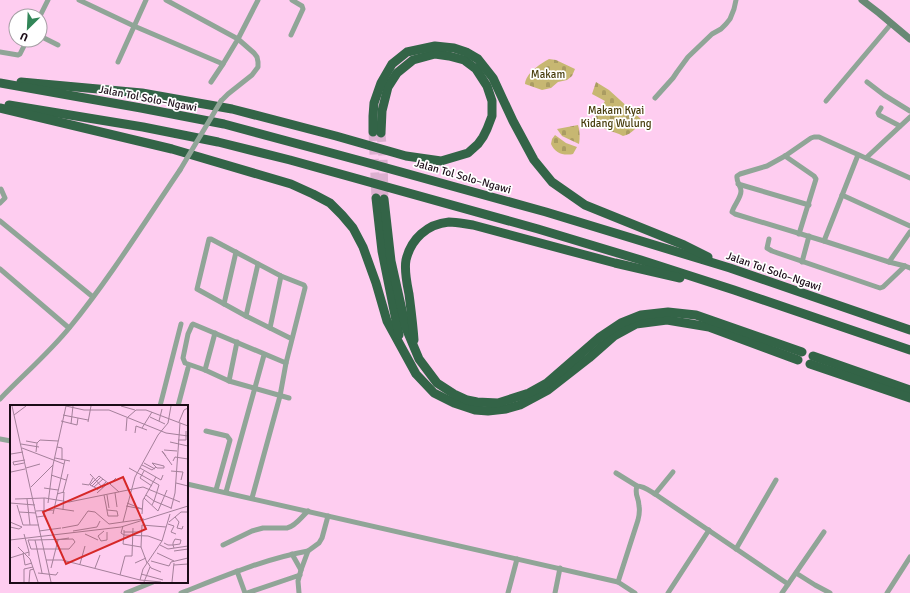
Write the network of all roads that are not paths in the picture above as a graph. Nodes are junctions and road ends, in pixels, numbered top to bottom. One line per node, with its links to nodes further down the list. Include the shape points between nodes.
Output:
1 (79, 0): 9 (street)
2 (146, 0): 9 (street)
3 (166, 0): 11 (street)
4 (258, 0): 11 (street)
5 (292, 0): 10 (street, via 303,9)
6 (736, 0): 22 (street, via 726,24 688,57)
7 (862, 0): 8 (main road)
8 (891, 24): 12 (main road); 23 (street)
9 (134, 26): 17 (street); 18 (street)
10 (291, 34)
11 (238, 39): 18 (street); 55 (street, bridge, via 257,57 258,67 221,101 180,170)
12 (910, 39)
13 (48, 40): 14 (street)
14 (58, 45)
15 (24, 48): 16 (street, via 18,55)
16 (0, 52)
17 (118, 62)
18 (223, 64): 20 (street)
19 (0, 82): 51 (highway, Jalan Tol Solo–Ngawi, via 224,124 546,212); 51 (highway, via 19,81 142,93 232,109 406,156 441,161 468,153 483,137 492,116 492,101 487,86 476,69 464,60 449,56 434,54 413,60 396,73 388,87 377,132 373,116 374,103 380,84 392,64 407,52 435,46 454,48 478,59 493,78 534,160 552,182 585,205 684,245)
20 (210, 82)
21 (867, 82): 27 (street)
22 (655, 98)
23 (826, 101)
24 (0, 104): 54 (highway, via 143,127 254,151 538,229)
25 (0, 108): 65 (highway, via 172,149 291,184 330,203 353,228 363,247 387,321)
26 (881, 108): 29 (street, via 879,115)
27 (910, 111)
28 (910, 117): 29 (street)
29 (900, 126): 32 (street)
30 (858, 155): 31 (street, via 816,136); 32 (street); 36 (street)
31 (785, 156): 34 (street, via 767,166 740,174 736,178); 38 (street, via 816,177)
32 (866, 158): 33 (street)
33 (910, 178)
34 (738, 184): 38 (street); 42 (street, via 741,191 733,213)
35 (1, 188): 37 (street, via 5,198)
36 (842, 194): 40 (street); 45 (street)
37 (0, 203)
38 (809, 205): 42 (street)
39 (0, 221): 55 (street)
40 (910, 226)
41 (910, 232): 48 (street)
42 (800, 234): 43 (street)
43 (809, 236): 45 (street); 47 (street)
44 (769, 239): 47 (street, via 768,250)
45 (824, 240): 48 (street)
46 (236, 252): 49 (street); 56 (street); 56 (street, via 209,239 197,288)
47 (802, 262): 50 (street, via 880,288)
48 (889, 262): 50 (street)
49 (258, 264): 53 (street); 57 (street)
50 (907, 267)
51 (730, 268): 61 (highway, Jalan Tol Solo–Ngawi)
52 (0, 269): 59 (street)
53 (282, 276): 60 (street); 63 (street, via 305,287)
54 (734, 290): 66 (highway, via 615,263 473,225 449,222 432,226 423,232 413,243 406,261); 67 (highway)
55 (93, 297): 59 (street)
56 (224, 304): 57 (street)
57 (246, 316): 60 (street)
58 (181, 324): 79 (street)
59 (69, 328): 78 (street)
60 (270, 328): 63 (street)
61 (910, 330)
62 (215, 333): 64 (street); 71 (street); 71 (street, via 192,324 188,334 184,361)
63 (292, 339): 69 (street)
64 (237, 342): 68 (street); 72 (street)
65 (401, 346): 66 (highway, via 382,251 380,198 406,328); 66 (highway, via 416,374 434,393 454,403 475,410 488,411 520,405 548,390 614,336 636,324 667,320 709,327 800,356 696,315 668,312 641,315 620,323 600,337 546,383 529,393 498,404 467,400 437,383 419,359)
66 (416, 350)
67 (910, 350)
68 (264, 355): 69 (street); 73 (street)
69 (286, 363): 75 (street)
70 (188, 368): 80 (street)
71 (205, 370): 72 (street)
72 (229, 382): 73 (street)
73 (255, 389): 75 (street); 90 (street)
74 (910, 390): 77 (highway, via 812,360)
75 (280, 396): 76 (street); 92 (street)
76 (289, 398)
77 (910, 398)
78 (0, 399)
79 (160, 405)
80 (178, 405)
81 (206, 431): 89 (street, via 227,436 230,440)
82 (0, 439): 83 (street)
83 (10, 441)
84 (672, 472): 91 (street)
85 (616, 473): 88 (street)
86 (776, 480): 98 (street)
87 (188, 484): 89 (street)
88 (637, 486): 91 (street); 107 (street, via 635,493 640,506 638,520)
89 (216, 490): 90 (street)
90 (226, 492): 92 (street)
91 (655, 494): 95 (street)
92 (252, 498): 93 (street)
93 (308, 511): 94 (street); 97 (street, via 291,527 252,530)
94 (328, 516): 99 (street, via 322,538); 102 (street)
95 (709, 530): 98 (street); 117 (street)
96 (824, 532): 106 (street)
97 (223, 545)
98 (736, 549): 109 (street)
99 (308, 551): 100 (street); 105 (street)
100 (292, 554): 104 (street); 105 (street)
101 (910, 557): 120 (street)
102 (517, 559): 103 (street); 114 (street)
103 (560, 568): 107 (street); 115 (street)
104 (237, 571): 111 (street); 112 (street)
105 (300, 572): 112 (street); 113 (street)
106 (796, 573): 109 (street); 119 (street)
107 (618, 582): 116 (street)
108 (151, 583): 110 (street)
109 (788, 584): 118 (street)
110 (126, 593)
111 (181, 593)
112 (246, 593)
113 (299, 593)
114 (508, 593)
115 (554, 593)
116 (635, 593)
117 (668, 593)
118 (782, 593)
119 (830, 593)
120 (887, 593)

